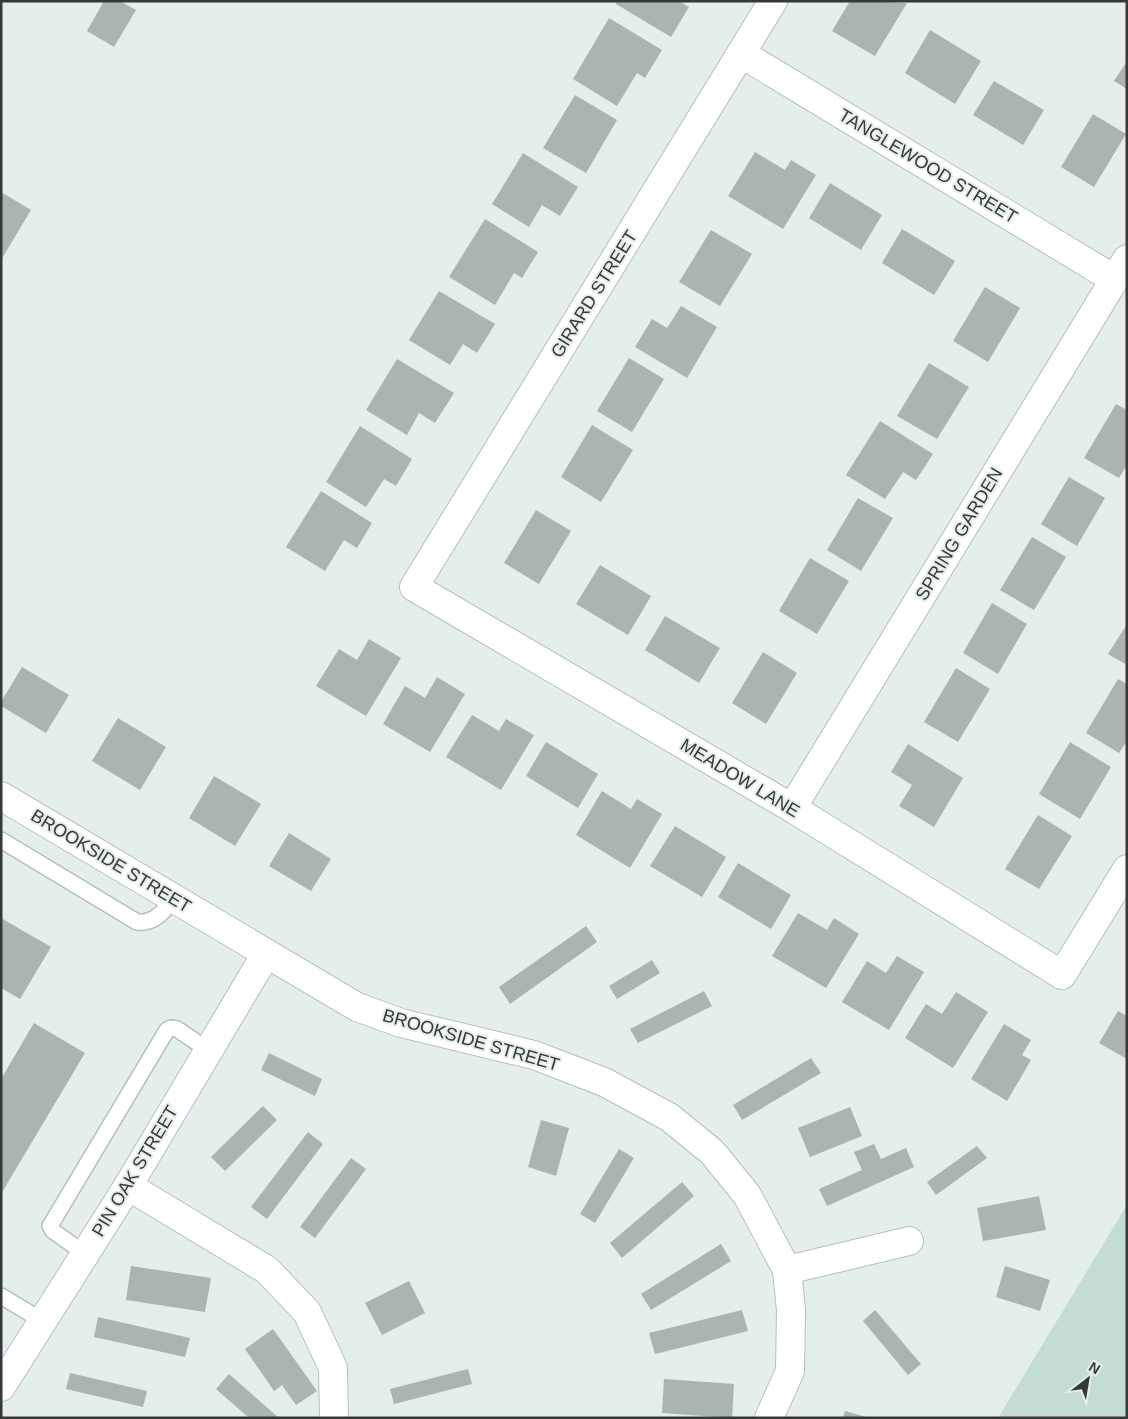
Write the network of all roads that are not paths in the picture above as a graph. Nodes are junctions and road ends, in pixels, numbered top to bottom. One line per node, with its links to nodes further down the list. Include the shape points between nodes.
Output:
1 (773, 1): 2 (street, GIRARD STREET)
2 (742, 54): 3 (street, TANGLEWOOD STREET); 4 (street, GIRARD STREET)
3 (1121, 269): 6 (street, SPRING GARDEN)
4 (414, 587): 6 (street, MEADOW LANE)
5 (1, 796): 9 (street, BROOKSIDE STREET)
6 (792, 808): 8 (street, MEADOW LANE, via 1062,975)
7 (1, 840): 9 (lane, via 137,922 154,920)
8 (1127, 869)
9 (175, 899): 10 (street, BROOKSIDE STREET)
10 (266, 954): 11 (street, PIN OAK STREET); 15 (street, BROOKSIDE STREET, via 357,1007 401,1023 534,1055 604,1082 669,1117 712,1152 747,1195)
11 (208, 1050): 12 (street, PIN OAK STREET); 14 (lane, via 177,1029 167,1030 50,1226 52,1231)
12 (128, 1186): 14 (street, PIN OAK STREET); 19 (street, via 267,1270 307,1312 333,1368)
13 (910, 1241): 15 (street)
14 (84, 1253): 17 (street, PIN OAK STREET)
15 (787, 1270): 20 (street, BROOKSIDE STREET, via 790,1371)
16 (1, 1296): 17 (lane)
17 (41, 1320): 18 (street, PIN OAK STREET)
18 (1, 1387)
19 (334, 1418)
20 (769, 1418)

